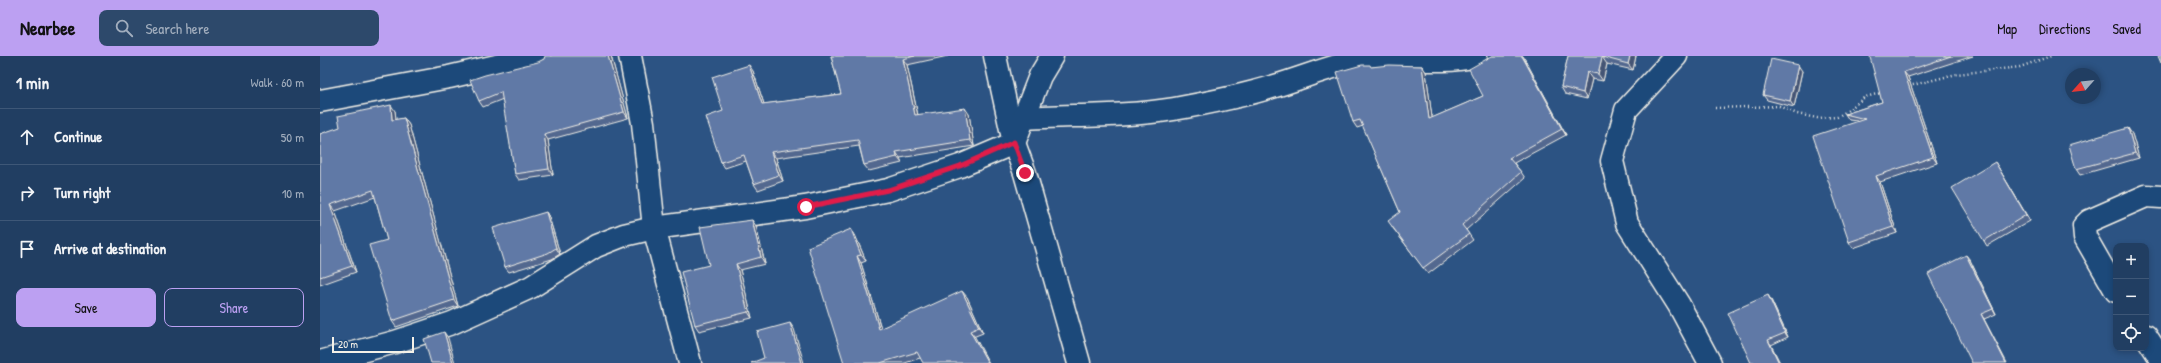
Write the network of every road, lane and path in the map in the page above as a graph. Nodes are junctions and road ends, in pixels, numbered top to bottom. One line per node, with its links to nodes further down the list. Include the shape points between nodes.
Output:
1 (539, 56): 11 (street, via 449,77)
2 (630, 56): 16 (street, via 643,123)
3 (995, 56): 14 (street)
4 (1052, 56): 13 (street, via 1040,76)
5 (1476, 56): 8 (street, via 1460,60 1386,56)
6 (1676, 56): 23 (street, via 1626,110 1612,161 1627,223 1678,305)
7 (2051, 56): 9 (path, via 2020,67 1957,74)
8 (1324, 62): 13 (street, via 1275,86 1174,109 1121,115)
9 (1903, 87)
10 (1882, 92): 12 (path, via 1865,97 1837,117 1817,118 1797,114 1779,106)
11 (320, 101)
12 (1715, 108)
13 (1023, 118): 14 (street)
14 (1014, 142): 16 (street, via 960,166 888,190 806,207); 22 (street)
15 (2161, 197): 17 (street, via 2146,196 2089,221 2084,226 2085,237)
16 (654, 228): 20 (street, via 624,235 596,246 531,287 452,323 395,342); 21 (street)
17 (2113, 286)
18 (2149, 341): 19 (street)
19 (2161, 359)
20 (320, 362)
21 (690, 363)
22 (1079, 363)
23 (1710, 363)

